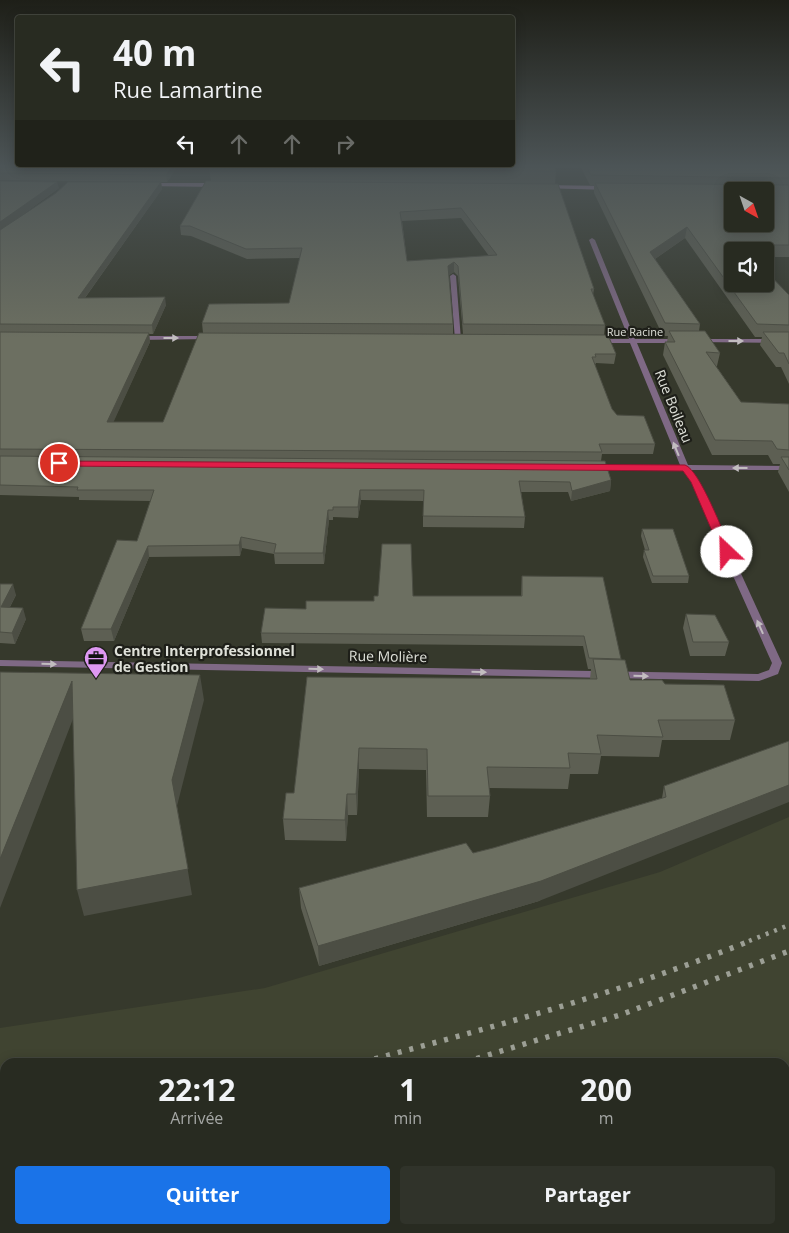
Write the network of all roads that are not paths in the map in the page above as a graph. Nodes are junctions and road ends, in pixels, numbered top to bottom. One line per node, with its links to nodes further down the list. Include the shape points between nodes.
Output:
1 (592, 240): 9 (street, Rue Boileau)
2 (453, 276): 6 (street)
3 (128, 338): 4 (street, one-way to 4)
4 (215, 338)
5 (449, 340): 6 (street)
6 (458, 340): 7 (street)
7 (468, 340)
8 (585, 341): 9 (street, Rue Racine)
9 (632, 341): 10 (street, Rue Racine, one-way to 10); 12 (street, Rue Boileau, one-way to 9)
10 (789, 341)
11 (588, 467): 12 (street)
12 (685, 468): 13 (street, one-way to 12); 15 (street, Rue Boileau, one-way to 12, via 776,663 695,482)
13 (789, 468)
14 (0, 663): 15 (street, Rue Molière, one-way to 15, via 759,678)
15 (774, 672)

